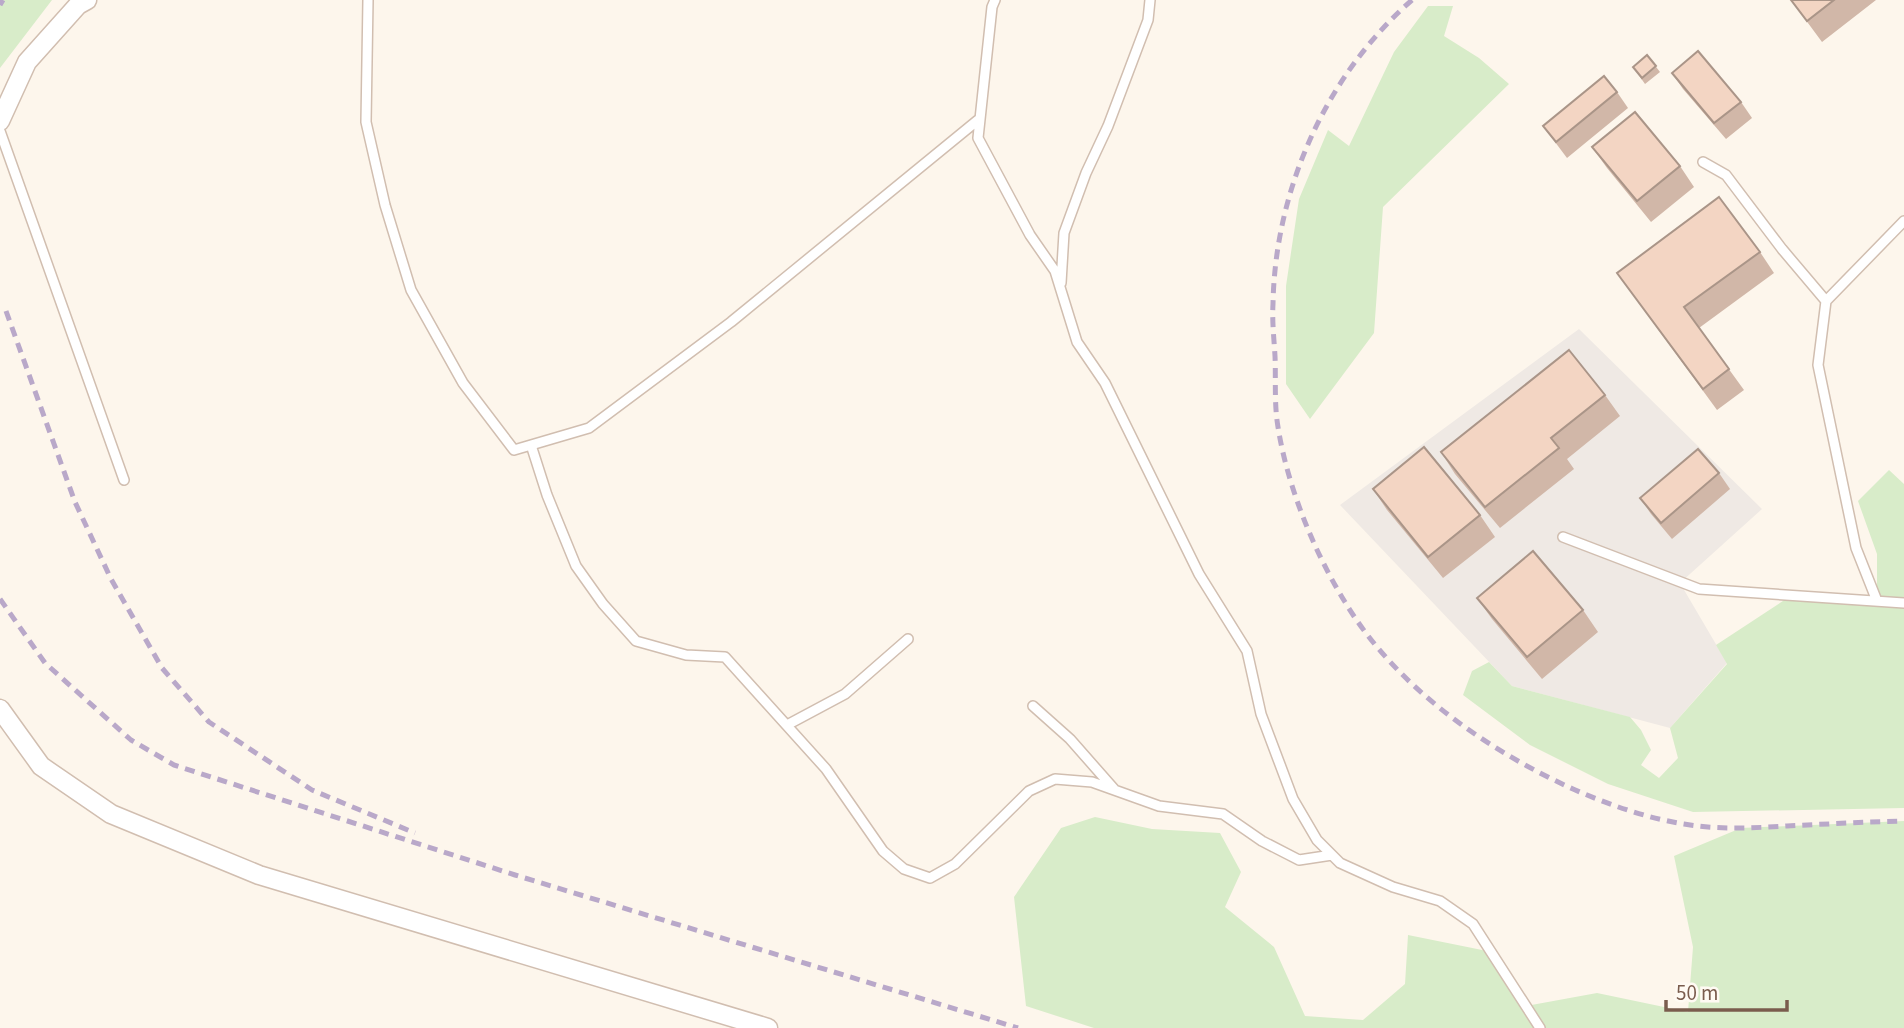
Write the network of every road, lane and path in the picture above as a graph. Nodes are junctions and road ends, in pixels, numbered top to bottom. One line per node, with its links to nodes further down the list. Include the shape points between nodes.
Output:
1 (87, 0): 6 (street, via 27,62)
2 (368, 0): 12 (lane, via 366,122 411,290 463,383 514,450)
3 (995, 0): 5 (lane)
4 (1150, 0): 10 (lane, via 1148,20 1064,233)
5 (978, 120): 10 (lane, via 978,138 1030,235 1055,271); 12 (lane, via 731,321 589,428)
6 (0, 121)
7 (0, 131): 13 (lane)
8 (1703, 162): 11 (lane, via 1726,175)
9 (1904, 221): 11 (lane)
10 (1060, 289): 22 (lane, via 1077,342 1105,383 1199,574 1247,651 1261,714 1293,799 1317,840)
11 (1826, 301): 15 (lane, via 1818,365 1856,548)
12 (531, 445): 20 (lane, via 576,566 636,641 686,655 725,657)
13 (124, 480)
14 (1563, 537): 15 (lane, via 1699,589)
15 (1877, 601): 16 (lane)
16 (1904, 603)
17 (908, 639): 20 (lane, via 845,694)
18 (1033, 706): 21 (lane)
19 (0, 709): 23 (street, via 41,766 111,814 259,875)
20 (787, 725): 21 (lane, via 826,769 883,851 904,869 930,878 955,864 1029,791 1055,779 1092,782)
21 (1115, 790): 22 (lane, via 1159,806 1223,814 1299,860)
22 (1332, 855): 24 (lane, via 1393,887 1440,901 1473,924)
23 (768, 1028)
24 (1540, 1028)

